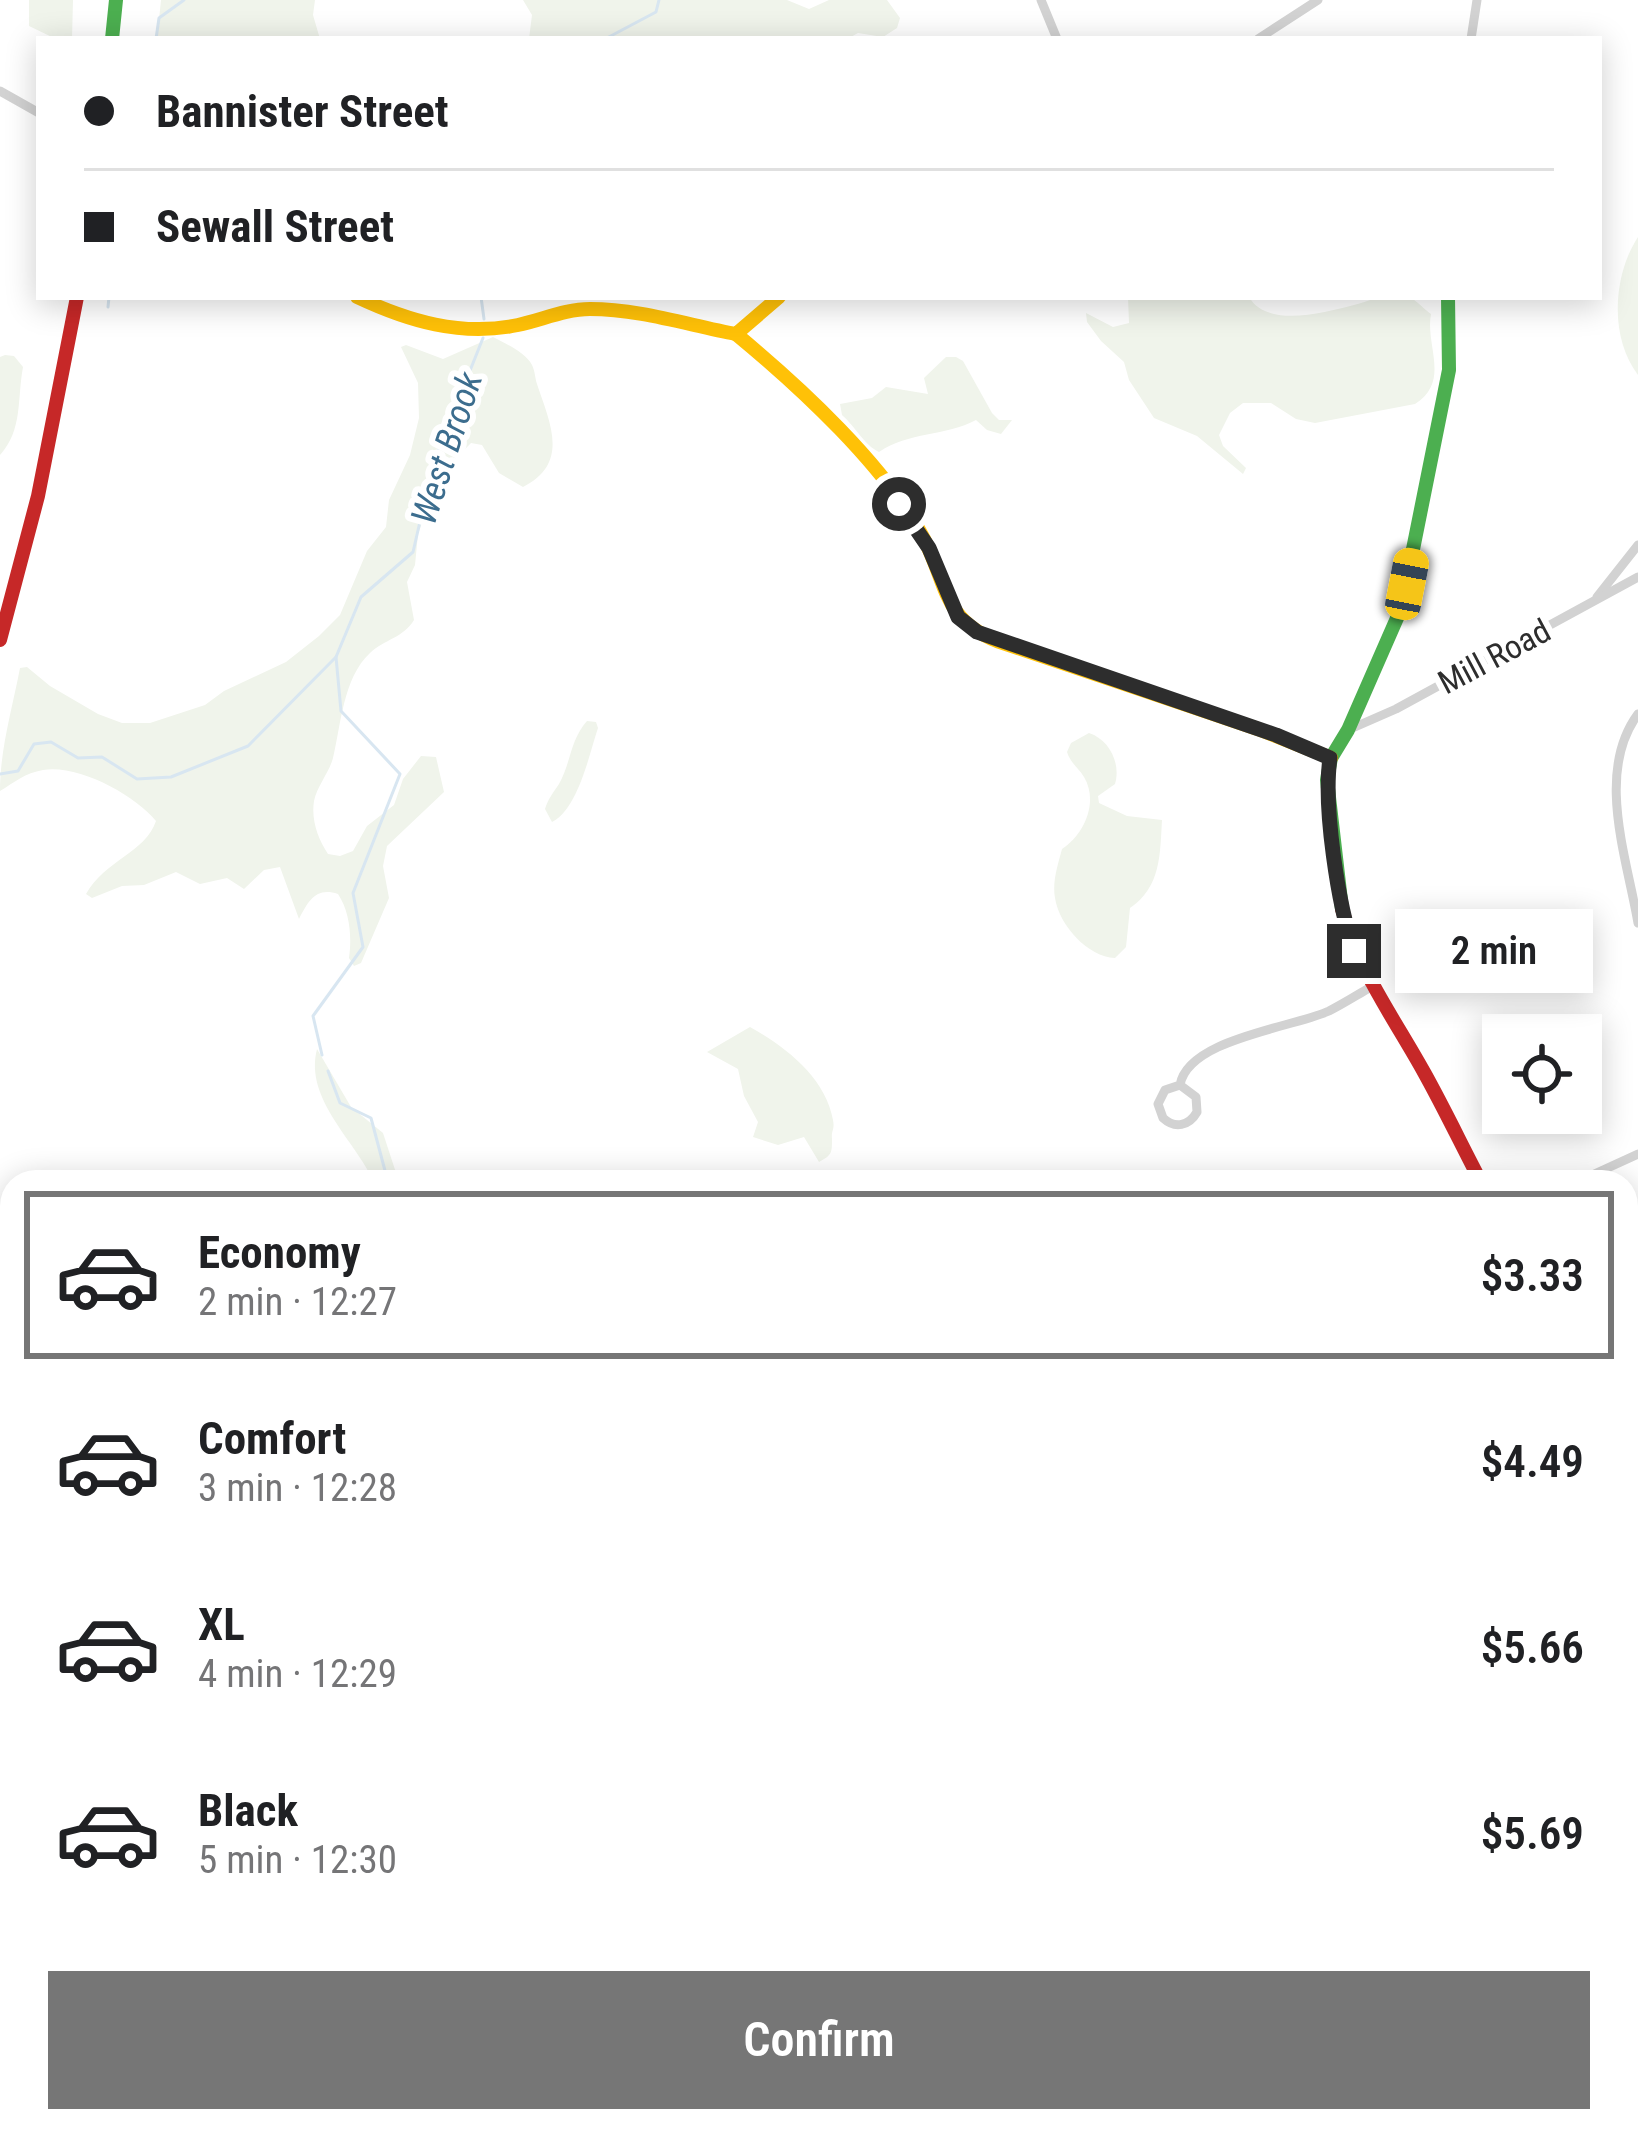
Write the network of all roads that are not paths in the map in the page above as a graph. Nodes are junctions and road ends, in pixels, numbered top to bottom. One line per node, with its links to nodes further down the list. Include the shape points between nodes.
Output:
1 (116, 0): 5 (main road)
2 (1041, 0): 6 (street)
3 (1318, 0): 7 (street)
4 (1478, 0): 8 (street)
5 (112, 36)
6 (1056, 36)
7 (1263, 36)
8 (1472, 36)
9 (0, 91): 10 (street)
10 (36, 111)
11 (76, 300): 19 (main road)
12 (364, 300): 15 (main road, via 425,326 495,329 593,309)
13 (776, 300): 15 (main road)
14 (1448, 300): 21 (main road, via 1450,347 1401,609)
15 (736, 334): 22 (main road, via 870,467 925,539 958,617 977,632)
16 (1638, 544): 18 (street)
17 (1638, 577): 18 (street, Mill Road)
18 (1594, 601): 21 (street, Mill Road)
19 (0, 640)
20 (1638, 714): 23 (street, via 1622,741 1616,789)
21 (1348, 730): 22 (main road)
22 (1330, 758): 24 (main road, via 1340,902)
23 (1638, 923)
24 (1371, 987): 25 (street, via 1328,1011 1212,1049); 27 (main road)
25 (1180, 1085): 25 (street, via 1165,1090 1158,1104 1176,1125 1198,1107)
26 (1638, 1154): 28 (street)
27 (1474, 1170)
28 (1603, 1170)

